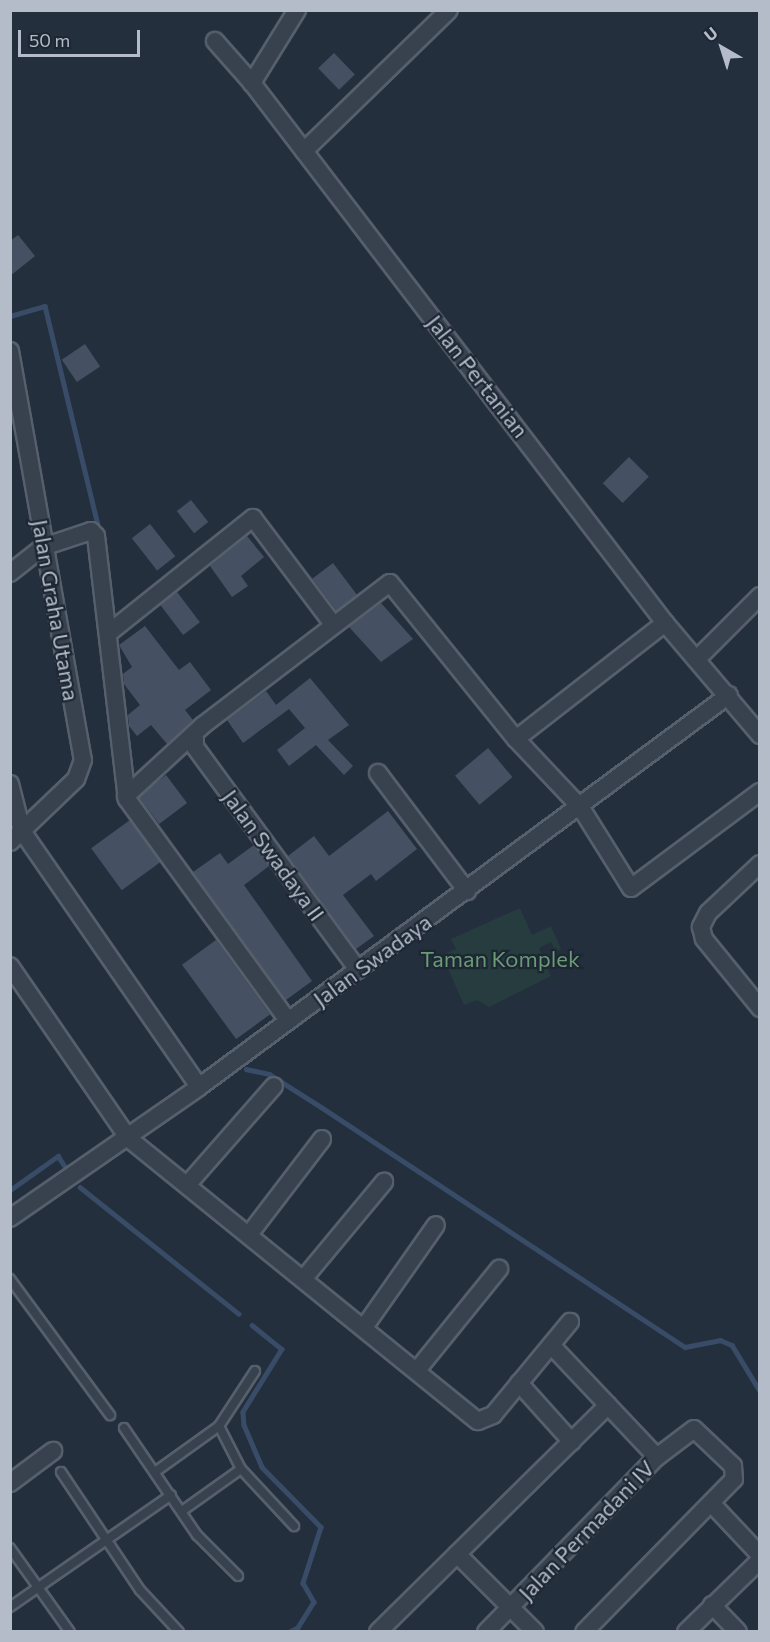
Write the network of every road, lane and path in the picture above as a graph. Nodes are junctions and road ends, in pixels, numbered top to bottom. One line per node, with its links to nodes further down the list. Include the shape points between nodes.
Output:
1 (297, 10): 4 (street)
2 (449, 10): 5 (street)
3 (215, 41): 4 (street, Jalan Pertanian)
4 (252, 83): 5 (street, Jalan Pertanian)
5 (304, 150): 10 (street, Jalan Pertanian)
6 (10, 351): 7 (street, Jalan Graha Utama)
7 (43, 547): 8 (street); 12 (street, via 85,533 98,542); 23 (street, Jalan Graha Utama, via 83,760 76,779)
8 (10, 573)
9 (759, 596): 13 (street)
10 (665, 623): 13 (street, Jalan Pertanian); 17 (street)
11 (333, 624): 12 (street, via 253,518); 16 (street, via 202,726); 17 (street, via 383,585 394,583)
12 (110, 632): 21 (street)
13 (697, 659): 14 (street, Jalan Pertanian)
14 (729, 695): 15 (street, Jalan Pertanian); 22 (street, Jalan Swadaya)
15 (759, 735)
16 (195, 738): 21 (street); 27 (street, Jalan Swadaya II, via 195,747)
17 (516, 739): 22 (street)
18 (378, 773): 25 (street)
19 (10, 784): 23 (street)
20 (759, 792): 22 (street, via 632,888)
21 (126, 796): 29 (street)
22 (581, 808): 25 (street, Jalan Swadaya)
23 (16, 836): 31 (street)
24 (757, 873): 28 (street, via 708,914 701,927 704,939)
25 (467, 891): 27 (street, Jalan Swadaya)
26 (10, 966): 32 (street)
27 (358, 970): 29 (street, Jalan Swadaya)
28 (759, 1008)
29 (288, 1021): 31 (street, Jalan Swadaya)
30 (274, 1086): 35 (street)
31 (200, 1087): 32 (street, Jalan Swadaya)
32 (128, 1138): 35 (street); 36 (street, Jalan Swadaya)
33 (322, 1139): 38 (street)
34 (384, 1182): 40 (street)
35 (188, 1184): 38 (street)
36 (10, 1218)
37 (436, 1225): 43 (street)
38 (251, 1232): 40 (street)
39 (499, 1269): 45 (street)
40 (305, 1277): 43 (street)
41 (10, 1279): 49 (lane)
42 (570, 1322): 44 (street)
43 (365, 1326): 45 (street)
44 (551, 1345): 47 (street); 48 (street)
45 (418, 1369): 47 (street, via 478,1421 494,1415)
46 (255, 1371): 50 (lane)
47 (519, 1383): 52 (street)
48 (608, 1405): 52 (street); 54 (street)
49 (110, 1415)
50 (219, 1426): 55 (lane); 57 (lane)
51 (124, 1428): 57 (lane)
52 (572, 1442): 65 (street)
53 (53, 1451): 58 (street)
54 (657, 1457): 60 (street, Jalan Permadani IV, via 688,1430 698,1431 736,1470 734,1479); 72 (street, Jalan Permadani IV)
55 (241, 1469): 61 (lane); 62 (lane)
56 (61, 1472): 63 (lane)
57 (155, 1472): 59 (lane)
58 (10, 1484)
59 (171, 1495): 61 (lane); 63 (lane)
60 (711, 1503): 66 (street); 78 (street)
61 (182, 1511): 68 (lane)
62 (294, 1526)
63 (106, 1540): 69 (lane); 74 (lane)
64 (10, 1548): 69 (lane)
65 (457, 1554): 72 (street); 75 (street)
66 (759, 1555)
67 (759, 1560): 70 (street)
68 (238, 1576)
69 (39, 1587): 71 (lane); 73 (lane)
70 (712, 1605): 79 (street); 80 (street)
71 (10, 1607)
72 (510, 1608): 76 (street, Jalan Permadani IV); 77 (street)
73 (70, 1632)
74 (179, 1632)
75 (378, 1632)
76 (486, 1632)
77 (534, 1632)
78 (584, 1632)
79 (686, 1632)
80 (738, 1632)

